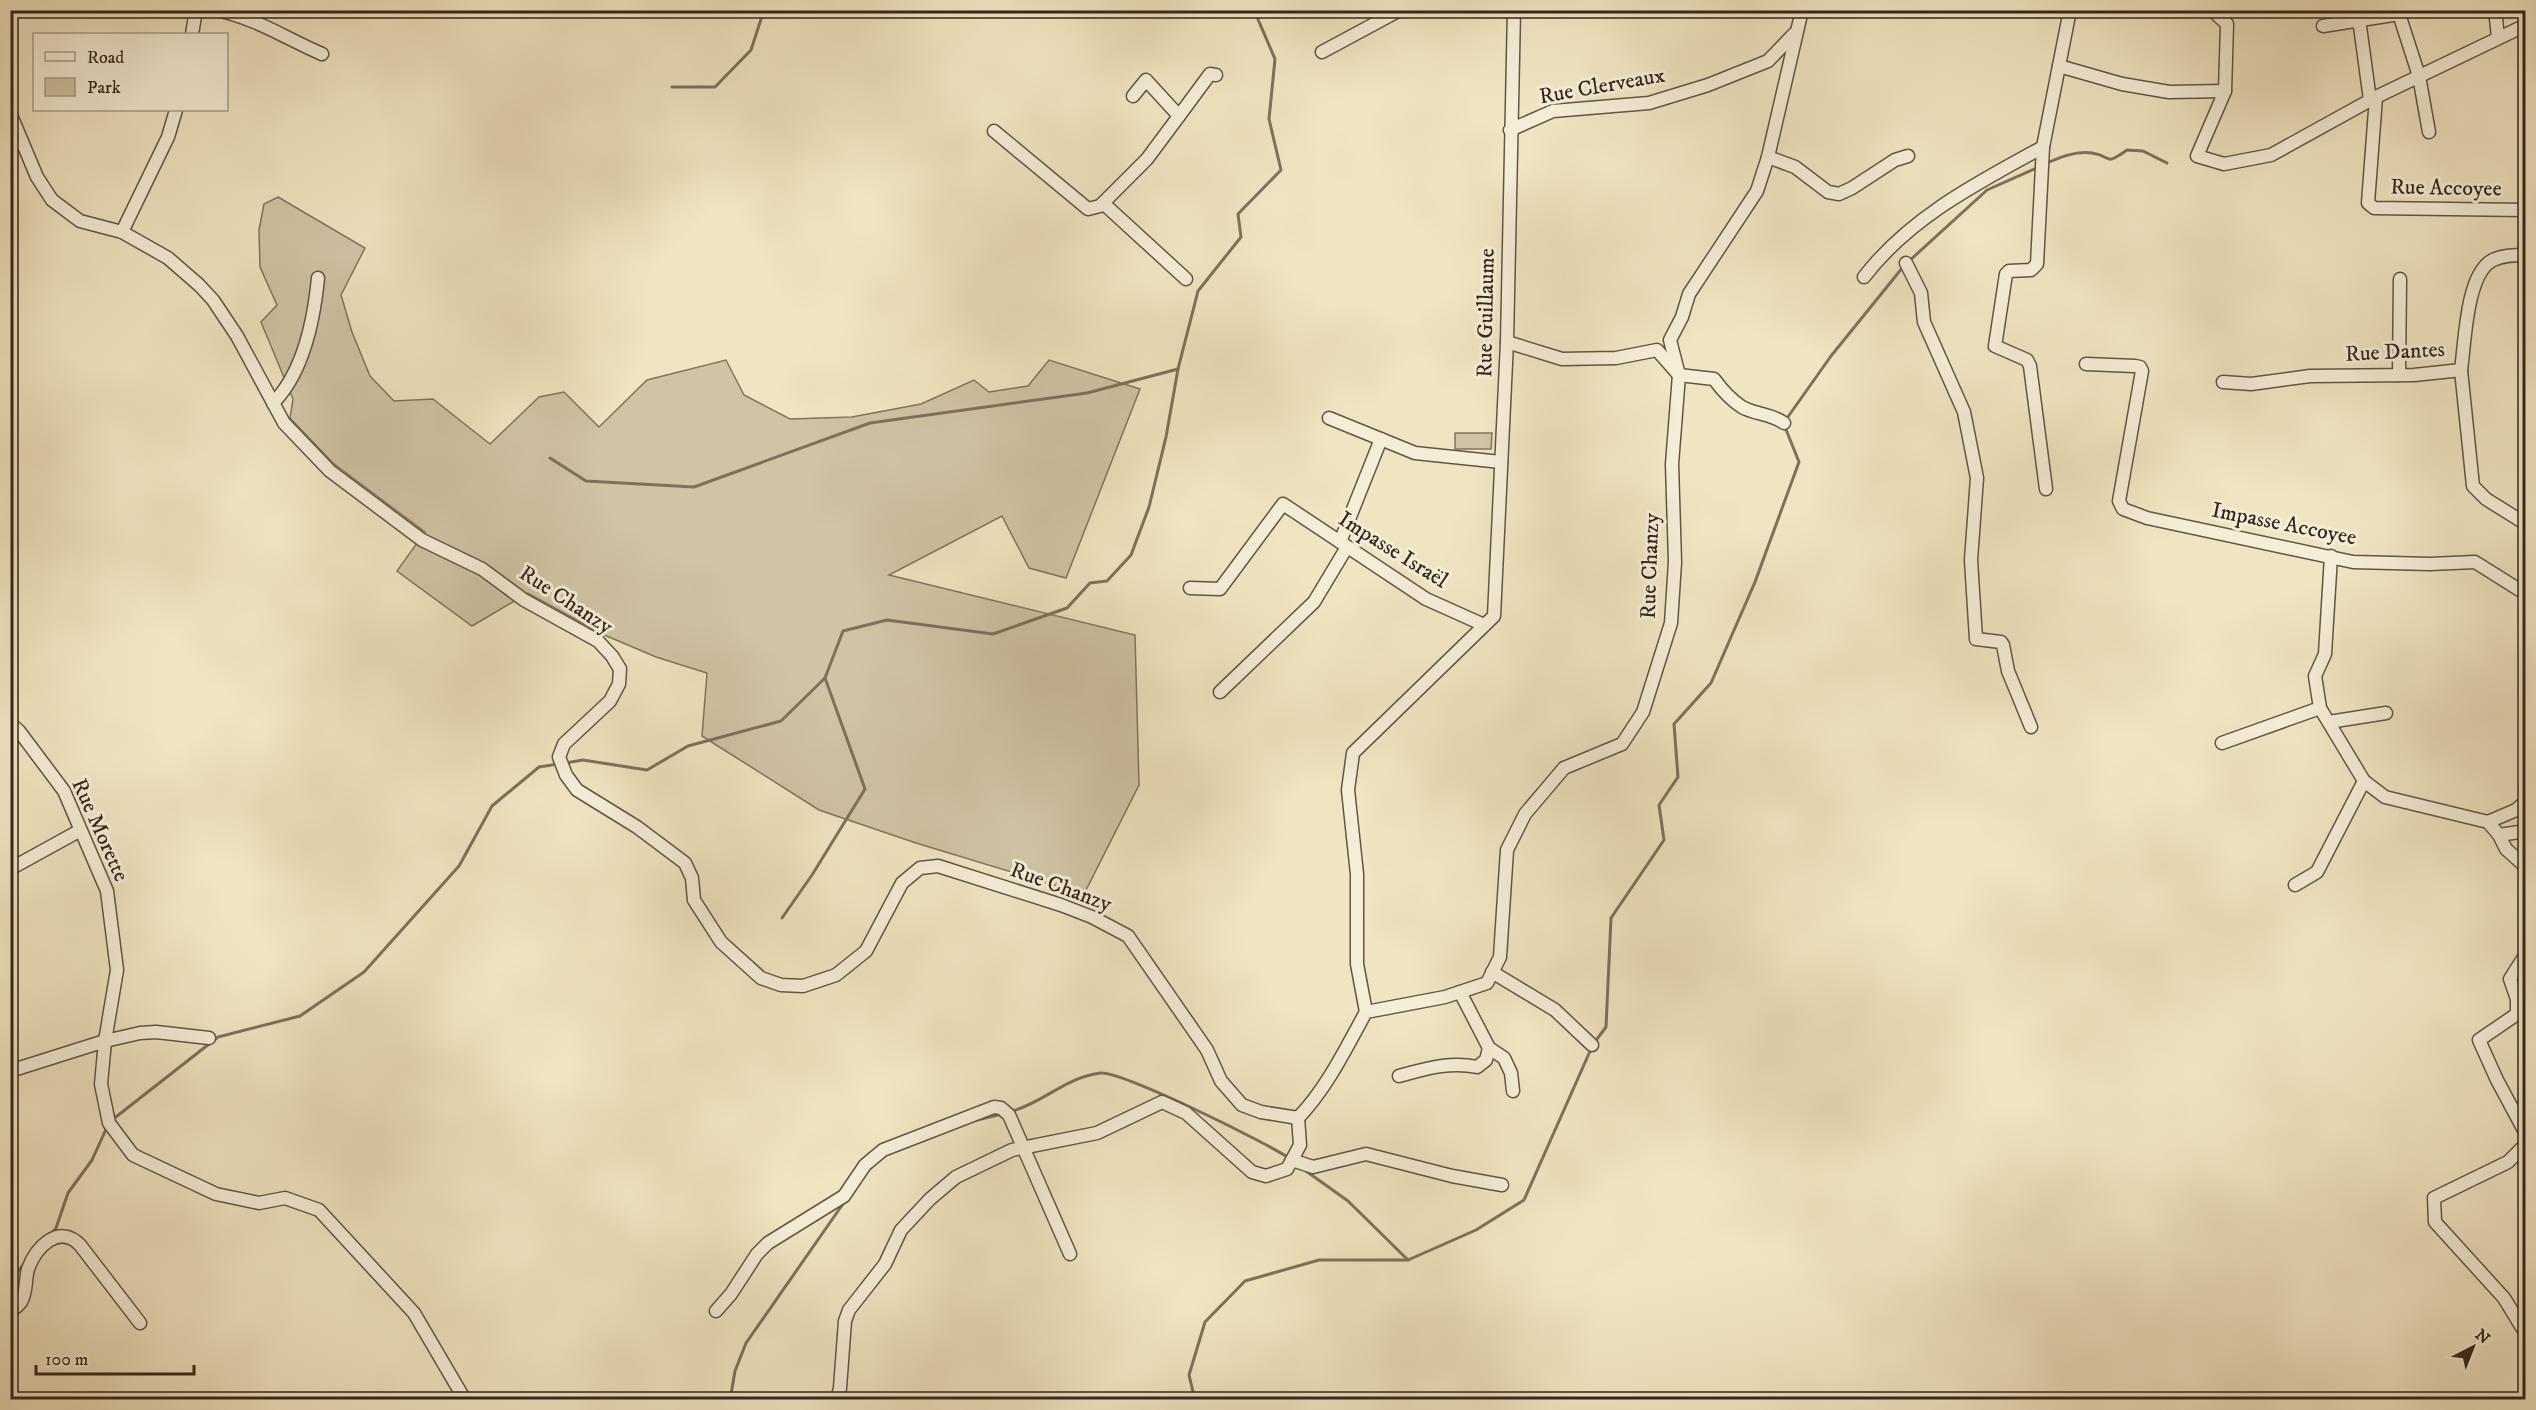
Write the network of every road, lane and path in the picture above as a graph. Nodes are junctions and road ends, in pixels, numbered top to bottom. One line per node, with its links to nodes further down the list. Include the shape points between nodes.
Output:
1 (196, 10): 13 (street)
2 (216, 10): 17 (street, via 248,18)
3 (1400, 10): 16 (street)
4 (1514, 10): 27 (street, Rue Guillaume)
5 (1802, 10): 14 (street, Rue Chanzy)
6 (2070, 10): 18 (street)
7 (2212, 10): 21 (street, via 2227,24)
8 (2495, 10): 15 (street)
9 (2404, 12): 10 (street); 20 (street)
10 (2359, 19): 12 (street); 23 (street)
11 (2526, 25): 15 (street)
12 (2323, 26)
13 (192, 33)
14 (1795, 34): 27 (street, Rue Clerveaux, via 1768,61 1708,84 1649,103 1553,111); 32 (street, Rue Chanzy)
15 (2498, 37): 20 (street)
16 (1322, 52)
17 (322, 54)
18 (2059, 66): 21 (street, via 2169,93); 30 (street)
19 (1216, 75): 26 (street, via 1210,74)
20 (2419, 76): 23 (street); 29 (street)
21 (2225, 91): 23 (street, via 2196,156 2224,164 2271,154)
22 (1133, 96): 26 (street, via 1146,80)
23 (2373, 99): 34 (street, Rue Accoyee, via 2368,202 2374,208)
24 (176, 111): 35 (street, via 168,136)
25 (10, 113): 35 (street, Rue Chanzy, via 37,177 52,200 80,220)
26 (1179, 116): 33 (street, via 1147,159)
27 (1510, 130): 42 (street, Rue Guillaume)
28 (994, 131): 33 (street, via 1088,209)
29 (2429, 132)
30 (2043, 147): 38 (street, via 1959,193 1930,214 1891,247); 53 (street, via 2037,264 2031,270 2006,274 1995,346 2026,360 2030,366)
31 (1908, 156): 32 (street, via 1839,194 1828,192 1795,167)
32 (1768, 157): 45 (street, Rue Chanzy, via 1757,191 1689,294 1670,340)
33 (1103, 203): 40 (street)
34 (2526, 210)
35 (122, 232): 48 (street, Rue Chanzy, via 168,258 213,300)
36 (2526, 255): 44 (street, via 2491,260 2477,276)
37 (1906, 263): 65 (street, via 1921,293 1924,321 1964,412 1977,478 1971,560 1976,639 2003,645 2008,671)
38 (1864, 277)
39 (318, 278): 48 (street, via 314,314 300,357 283,393)
40 (1186, 279)
41 (2400, 279): 46 (street)
42 (1507, 342): 45 (street, via 1562,359 1616,358 1657,350); 52 (street, Rue Guillaume)
43 (2086, 364): 56 (street, Impasse Accoyee, via 2140,367 2142,371 2119,501 2123,509 2147,518)
44 (2461, 370): 46 (street, Rue Dantes); 54 (street, Rue Dantes, via 2473,486)
45 (1679, 375): 50 (street, via 1714,380 1744,408 1773,415); 77 (street, Rue Chanzy, via 1672,464 1675,562 1671,623 1643,712 1622,744 1564,768 1525,814 1507,850 1500,957)
46 (2399, 375): 47 (street, Rue Dantes, via 2310,376 2251,384)
47 (2223, 382)
48 (273, 403): 87 (street, Rue Chanzy, via 284,423 330,471 421,539 482,569 525,600 598,641 612,656 620,669 619,684 610,701 564,744 559,757 566,775 589,799 637,827 685,863 692,878 694,900 721,942 761,978 781,985 804,986 836,975 866,951 902,883 920,868 938,866 1061,905 1128,936 1208,1050 1221,1081 1242,1105)
49 (1329, 418): 51 (street)
50 (1784, 423)
51 (1381, 439): 52 (street, via 1415,453); 55 (street)
52 (1501, 462): 59 (street, Rue Guillaume, via 1494,616)
53 (2046, 489)
54 (2526, 524)
55 (1344, 545): 57 (street, Impasse Israël, via 1283,504 1221,589); 59 (street, Impasse Israël, via 1426,599); 60 (street, via 1314,602)
56 (2331, 556): 58 (street, Impasse Accoyee, via 2353,562 2475,562); 61 (street, via 2325,654 2315,676)
57 (1190, 588)
58 (2526, 594)
59 (1485, 625): 79 (street, via 1353,753 1347,790 1357,874 1358,964)
60 (1220, 692)
61 (2320, 708): 63 (street); 66 (street)
62 (2386, 713): 63 (street)
63 (2329, 722): 67 (street)
64 (10, 723): 70 (street, Rue Morette, via 64,791)
65 (2031, 728)
66 (2222, 743)
67 (2364, 781): 69 (street, via 2385,797); 75 (street, via 2317,872)
68 (2526, 801): 69 (street, via 2516,810)
69 (2488, 822): 72 (street)
70 (79, 831): 74 (street); 81 (street, Rue Morette, via 107,891 117,970)
71 (2526, 831): 72 (street)
72 (2499, 835): 73 (street, via 2506,849)
73 (2526, 867)
74 (10, 868)
75 (2295, 885)
76 (2526, 954): 88 (street, via 2510,979 2517,1014 2479,1040)
77 (1492, 972): 78 (street, via 1487,983); 82 (street, via 1555,1010)
78 (1460, 992): 79 (street); 83 (street)
79 (1366, 1012): 87 (street, via 1333,1072)
80 (209, 1038): 81 (street, via 156,1032)
81 (105, 1041): 84 (street); 98 (street, Rue Morette, via 101,1084 109,1123 133,1155 216,1194 259,1203 285,1198 319,1210 414,1313)
82 (1593, 1045)
83 (1489, 1048): 85 (street, via 1486,1060 1477,1067 1439,1065); 86 (street, via 1504,1058)
84 (10, 1071)
85 (1399, 1076)
86 (1513, 1091)
87 (1298, 1118): 91 (street, via 1300,1145)
88 (2526, 1134)
89 (2526, 1144): 97 (street, via 2508,1162 2434,1198 2435,1222 2504,1298)
90 (1023, 1147): 91 (street, via 1097,1133 1162,1102 1186,1113 1252,1172 1266,1176 1287,1169); 93 (street); 94 (street, via 1008,1115 998,1106 884,1150 865,1165 844,1196 768,1243); 99 (street, via 956,1177 901,1230 885,1264 849,1310)
91 (1292, 1160): 92 (street, via 1312,1167 1366,1154)
92 (1502, 1185)
93 (1070, 1254)
94 (716, 1311)
95 (10, 1312): 96 (street, via 22,1300 34,1258 50,1239 61,1234 80,1245)
96 (140, 1323)
97 (2526, 1334)
98 (465, 1400)
99 (837, 1400)

